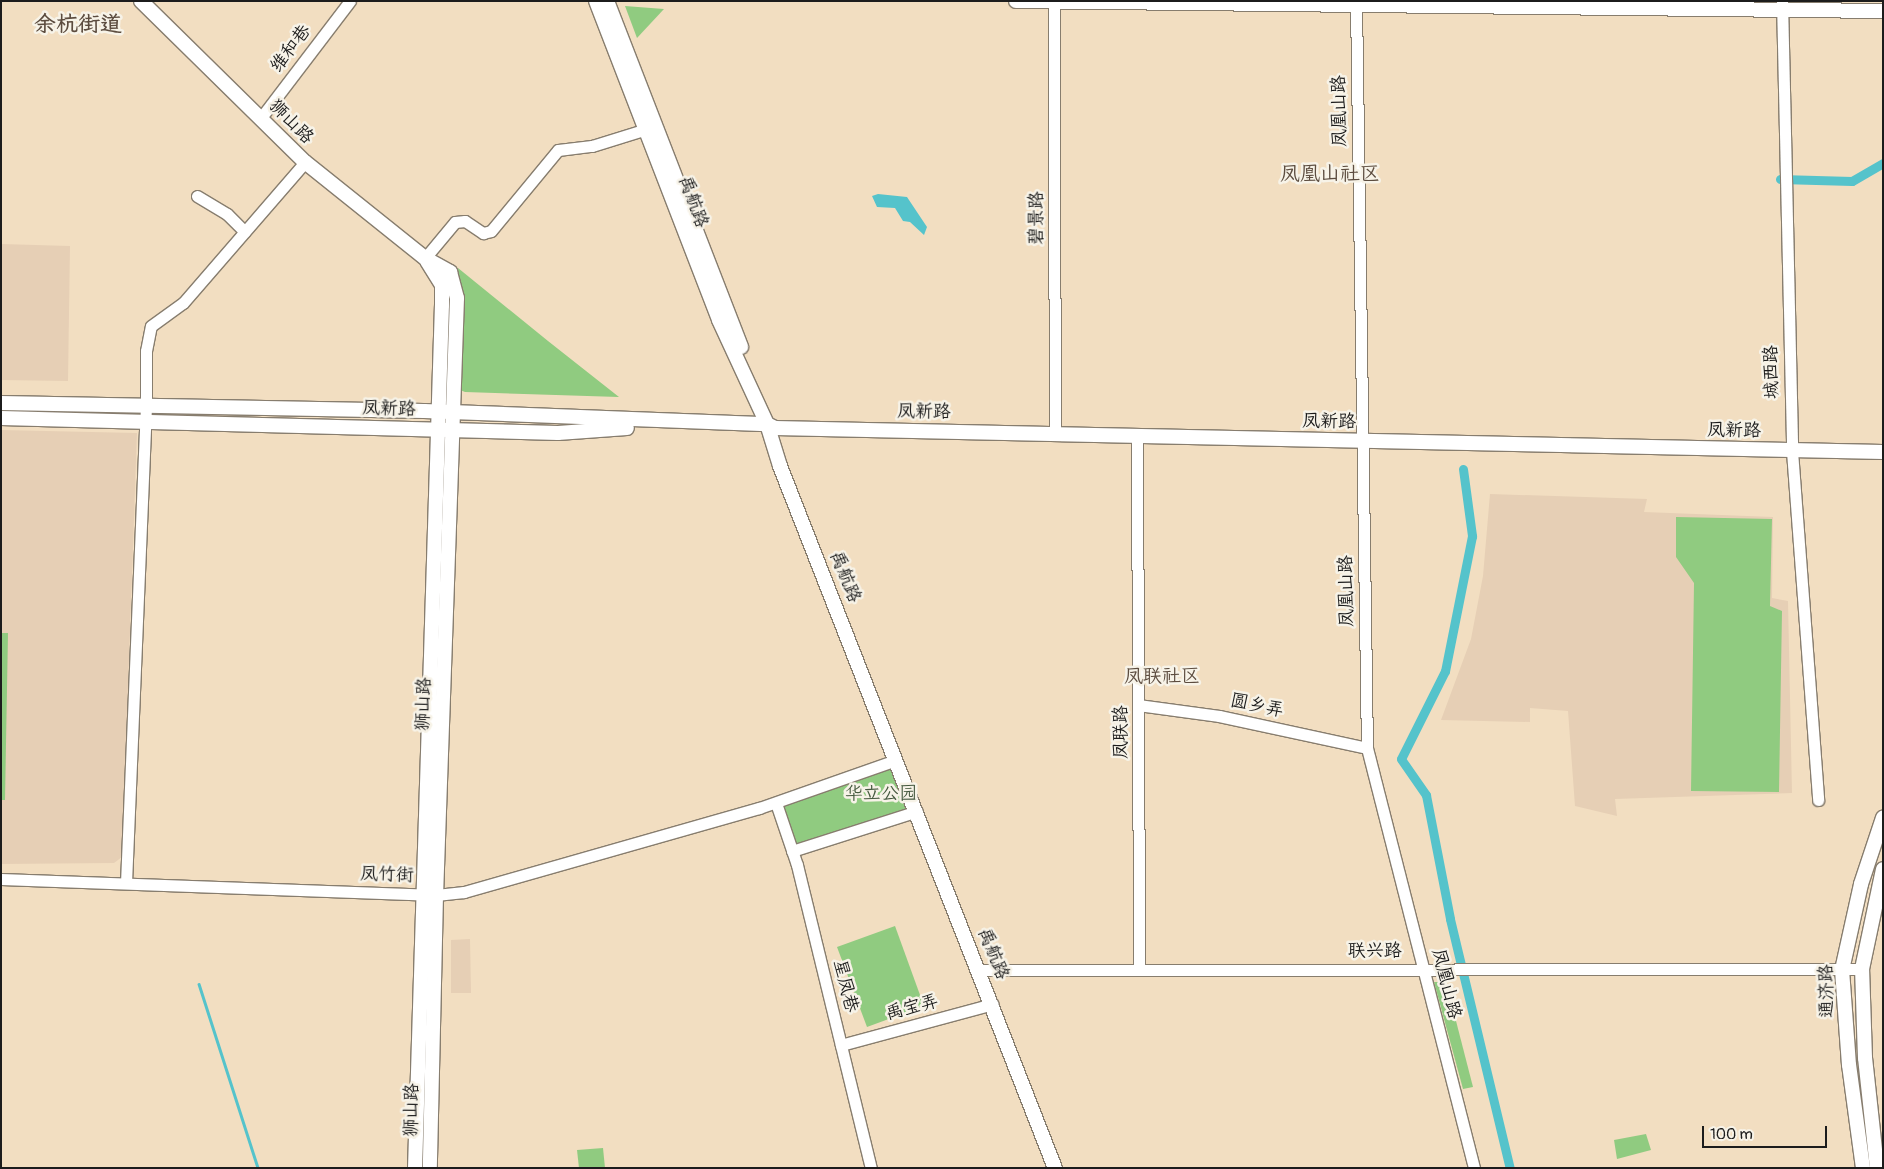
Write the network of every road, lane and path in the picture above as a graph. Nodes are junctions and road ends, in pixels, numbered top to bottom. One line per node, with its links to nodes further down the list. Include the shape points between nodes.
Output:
1 (141, 1): 10 (main road, 狮山路)
2 (350, 1): 10 (street, 维和巷)
3 (596, 1): 11 (main road, 禹航路)
4 (607, 1): 11 (main road, 禹航路)
5 (1016, 1): 6 (main road)
6 (1054, 2): 7 (main road); 23 (street, 碧景路)
7 (1356, 3): 8 (main road); 25 (street, 凤凰山路)
8 (1783, 6): 9 (main road); 26 (street, 城西路)
9 (1883, 11)
10 (260, 119): 12 (main road, 狮山路)
11 (652, 128): 15 (street, via 592,146 558,150 490,231 483,233 465,221 455,222); 21 (main road, 禹航路)
12 (305, 162): 14 (street); 15 (main road, 狮山路)
13 (197, 196): 14 (street, via 228,214)
14 (246, 232): 17 (street, via 183,303 151,326 146,351)
15 (425, 258): 18 (main road, 狮山路, via 450,272 457,298)
16 (1, 403): 17 (main road, 凤新路)
17 (146, 405): 18 (main road, 凤新路); 20 (street)
18 (446, 412): 21 (main road, 凤新路); 22 (main road, 狮山路)
19 (1, 418): 20 (main road, 凤新路)
20 (145, 420): 22 (main road, 凤新路); 38 (street)
21 (770, 428): 22 (main road, 凤新路, via 609,428 558,433); 23 (main road, 凤新路); 30 (main road, 禹航路); 43 (main road, 禹航路)
22 (446, 430): 39 (main road, 狮山路)
23 (1055, 434): 24 (main road, 凤新路)
24 (1137, 436): 25 (main road, 凤新路); 28 (street, 凤联路)
25 (1362, 442): 26 (main road, 凤新路); 29 (street, 凤凰山路)
26 (1792, 451): 27 (main road, 凤新路); 31 (street, 城西路)
27 (1883, 452)
28 (1138, 705): 29 (street, 圆乡弄, via 1219,716); 40 (street, 凤联路)
29 (1367, 748): 41 (street, 凤凰山路)
30 (896, 760): 32 (street, 凤竹街); 33 (main road, 禹航路)
31 (1818, 800)
32 (780, 805): 35 (street, 星凤巷); 39 (street, 凤竹街, via 759,808 464,892)
33 (917, 811): 35 (street); 43 (main road, 禹航路)
34 (1883, 818): 44 (main road, 通济路, via 1862,884)
35 (792, 851): 46 (street, 星凤巷)
36 (1883, 869): 42 (main road, 通济路)
37 (1, 879): 38 (street, 凤竹街)
38 (126, 883): 39 (street, 凤竹街)
39 (429, 895): 47 (main road, 狮山路); 48 (main road, 狮山路)
40 (1139, 968): 41 (street, 联兴路); 43 (street, 联兴路)
41 (1424, 968): 44 (street, 联兴路); 52 (street, 凤凰山路)
42 (1862, 969): 44 (street, 联兴路); 54 (main road, 通济路, via 1865,1058)
43 (982, 970): 45 (main road, 禹航路); 51 (main road, 禹航路)
44 (1842, 970): 53 (main road, 通济路, via 1849,1065)
45 (993, 1004): 46 (street, 禹宝弄); 50 (main road, 禹航路)
46 (841, 1045): 49 (street, 星凤巷)
47 (415, 1168)
48 (430, 1168)
49 (871, 1168)
50 (1055, 1168)
51 (1062, 1168)
52 (1474, 1168)
53 (1863, 1168)
54 (1876, 1168)

